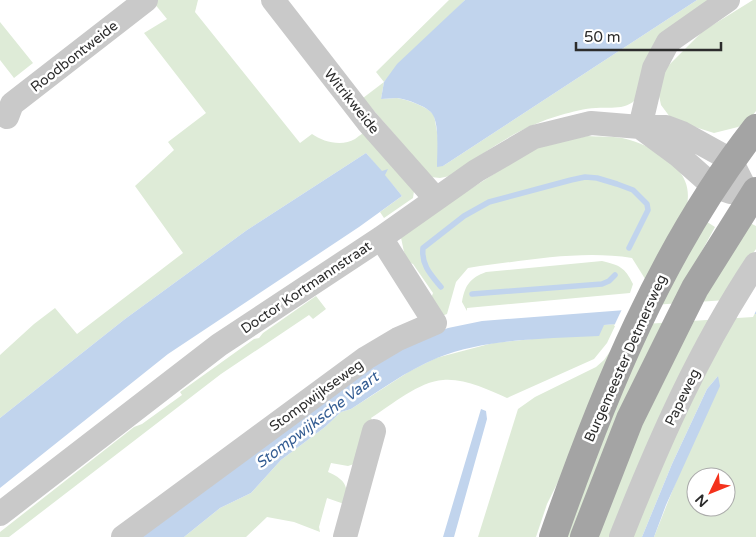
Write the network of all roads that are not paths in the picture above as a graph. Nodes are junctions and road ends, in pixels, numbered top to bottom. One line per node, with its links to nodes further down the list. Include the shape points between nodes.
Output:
1 (146, 0): 4 (street, Roodbontweide, via 12,104)
2 (728, 0): 5 (street, via 668,42 654,68)
3 (282, 3): 10 (street, Witrikweide, via 367,121)
4 (7, 117)
5 (640, 127): 7 (street, Doctor Kortmannstraat, via 666,127 682,132); 8 (street); 10 (street, Doctor Kortmannstraat, via 591,123 534,137)
6 (756, 128): 7 (main road)
7 (731, 160): 8 (main road); 9 (street)
8 (713, 186): 9 (street); 17 (main road, Burgemeester Detmersweg, via 637,324)
9 (754, 198): 18 (main road, via 695,288 630,419)
10 (436, 199): 11 (street, Doctor Kortmannstraat)
11 (381, 238): 14 (street, Doctor Kortmannstraat, via 219,345); 15 (street, Stompwijkseweg, via 435,323 366,358)
12 (756, 264): 19 (street, Papeweg, via 707,345 655,453)
13 (374, 431): 16 (street)
14 (0, 514)
15 (123, 537)
16 (345, 537)
17 (552, 537)
18 (584, 537)
19 (621, 537)

